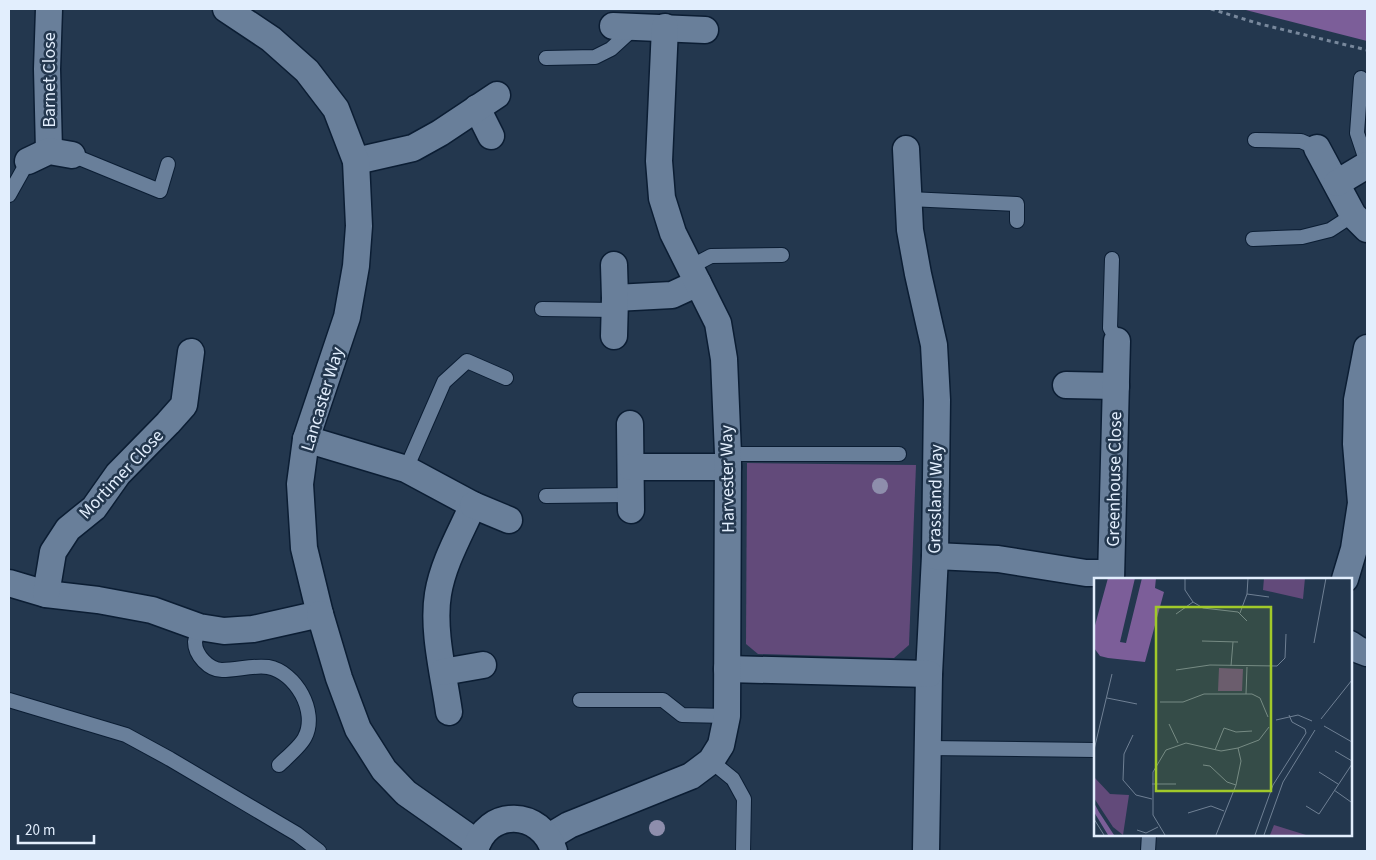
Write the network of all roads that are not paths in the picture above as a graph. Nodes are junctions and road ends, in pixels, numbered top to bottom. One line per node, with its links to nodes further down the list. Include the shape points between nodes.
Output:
1 (50, 9): 12 (street, Barnet Close)
2 (226, 9): 13 (street, Lancaster Way, via 270,38 307,71 336,109)
3 (624, 26): 4 (street); 6 (lane, via 611,48 594,57)
4 (666, 27): 5 (street); 25 (street, Harvester Way, via 659,161 662,198 673,233)
5 (705, 30)
6 (546, 58)
7 (1361, 78): 15 (lane, via 1357,133)
8 (491, 136): 13 (street, via 487,102 413,148)
9 (1255, 140): 10 (lane, via 1301,141)
10 (1317, 148): 16 (street)
11 (906, 149): 18 (street, Grassland Way)
12 (50, 156): 14 (lane, via 160,191); 17 (lane)
13 (356, 161): 36 (street, Lancaster Way, via 360,226 356,266 348,309)
14 (168, 164)
15 (1367, 164): 16 (street)
16 (1337, 183): 20 (street)
17 (9, 195)
18 (909, 199): 19 (lane, via 1017,204); 45 (street, Grassland Way, via 910,230 934,345 937,400)
19 (1017, 222)
20 (1360, 222): 21 (lane, via 1302,237)
21 (1253, 239)
22 (782, 255): 25 (lane, via 711,256)
23 (1112, 258): 29 (lane, via 1110,328)
24 (614, 265): 26 (street)
25 (694, 275): 26 (street, via 672,295); 38 (street, Harvester Way, via 718,323 724,358)
26 (615, 304): 27 (lane); 28 (street)
27 (542, 309)
28 (614, 336)
29 (1117, 341): 34 (street, Greenhouse Close)
30 (1367, 348): 47 (street, via 1357,400 1356,444 1361,503)
31 (192, 352): 49 (street, Mortimer Close, via 184,405 118,474 94,508 68,529 53,552)
32 (506, 378): 40 (lane, via 467,361 444,382)
33 (1066, 385): 34 (street, Greenhouse Close)
34 (1116, 386): 46 (street, Greenhouse Close)
35 (630, 424): 39 (street)
36 (306, 439): 40 (street); 50 (street, Lancaster Way, via 300,484 304,548)
37 (899, 454): 38 (lane)
38 (728, 461): 39 (street); 55 (street, Harvester Way)
39 (631, 468): 42 (street)
40 (406, 469): 43 (street)
41 (546, 496): 42 (lane)
42 (631, 503)
43 (473, 505): 44 (street); 56 (street, via 447,563 438,594 436,618)
44 (509, 520)
45 (935, 556): 46 (street, Greenhouse Close, via 998,559); 57 (street, Grassland Way)
46 (1111, 576)
47 (1345, 578)
48 (9, 583): 49 (street)
49 (46, 594): 51 (street, via 152,610)
50 (320, 614): 51 (street, via 254,629 224,631); 68 (street, Lancaster Way, via 358,729 384,770 406,793)
51 (199, 626): 65 (lane, via 195,642 205,663 220,670 249,666 270,668 291,679 304,697 310,718 305,737)
52 (1351, 645): 53 (street)
53 (1367, 652)
54 (483, 665): 56 (street)
55 (727, 669): 57 (street); 61 (street, Harvester Way)
56 (443, 672): 60 (street)
57 (929, 674): 62 (street, Grassland Way)
58 (9, 700): 69 (lane, via 126,736 297,834)
59 (580, 700): 61 (lane, via 663,700 682,715)
60 (449, 712)
61 (727, 716): 64 (street, Harvester Way, via 722,745)
62 (928, 748): 63 (lane); 71 (street, Grassland Way)
63 (1094, 750)
64 (711, 761): 67 (street, Harvester Way, via 691,776 569,825); 70 (lane, via 733,779 744,799)
65 (279, 765)
66 (1149, 835): 72 (lane)
67 (552, 844): 68 (street, via 539,826 511,818 485,830)
68 (476, 847)
69 (320, 851)
70 (743, 851)
71 (926, 851)
72 (1148, 851)

